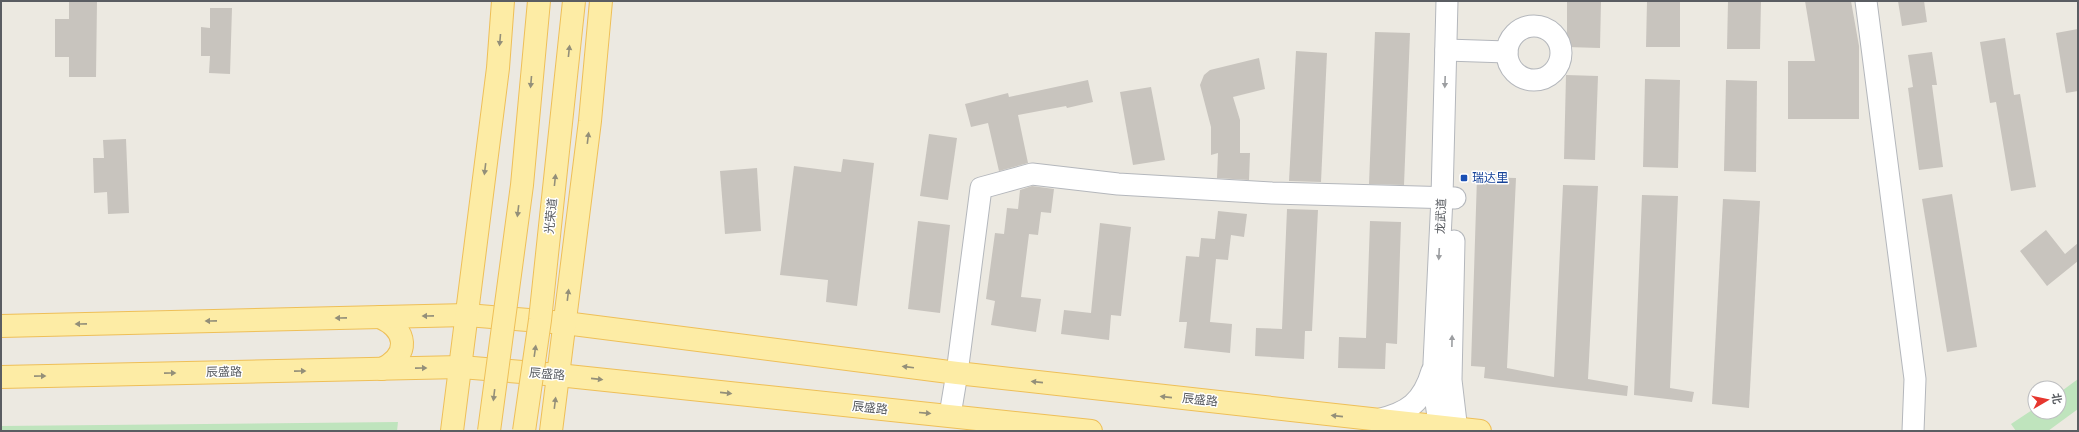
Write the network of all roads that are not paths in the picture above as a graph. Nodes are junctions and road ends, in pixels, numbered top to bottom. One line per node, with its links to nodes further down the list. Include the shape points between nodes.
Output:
1 (503, 1): 11 (main road, one-way to 11, via 498,68)
2 (539, 1): 25 (main road, one-way to 25, bridge, via 522,185)
3 (574, 1): 26 (main road, 光荣道, one-way to 3, bridge, via 540,320)
4 (601, 1): 13 (main road, one-way to 4, via 590,121)
5 (1447, 1): 8 (street, 龙武道)
6 (1461, 1): 8 (street)
7 (1866, 1): 30 (street, via 1915,379)
8 (1453, 50): 9 (street); 10 (street, 龙武道)
9 (1507, 52)
10 (1448, 198): 15 (street, 龙武道, one-way to 15); 18 (street, via 1118,184 1032,174 981,188); 23 (street, one-way to 10, via 1451,380)
11 (467, 315): 12 (main road, 辰盛路, one-way to 12); 13 (main road, 辰盛路); 16 (main road)
12 (380, 317): 14 (main road, one-way to 14); 17 (main road, via 398,329 402,341 400,353 391,364)
13 (565, 323): 18 (main road, 辰盛路, one-way to 13); 19 (main road)
14 (1, 326)
15 (1434, 363): 22 (street, via 1419,399 1402,412); 23 (street, 龙武道, via 1434,388)
16 (461, 367): 17 (main road, 辰盛路, one-way to 16); 19 (main road, 辰盛路); 24 (main road)
17 (382, 369): 20 (main road, 辰盛路, one-way to 17)
18 (958, 373): 21 (street); 22 (main road, 辰盛路, one-way to 18)
19 (558, 375): 21 (main road, 辰盛路, one-way to 21); 27 (main road, one-way to 19)
20 (1, 377)
21 (950, 415): 28 (main road, 辰盛路)
22 (1376, 420): 23 (main road, 辰盛路)
23 (1446, 430): 29 (main road, 辰盛路)
24 (452, 431)
25 (490, 431)
26 (524, 431)
27 (551, 431)
28 (1091, 431)
29 (1480, 431)
30 (1913, 431)

